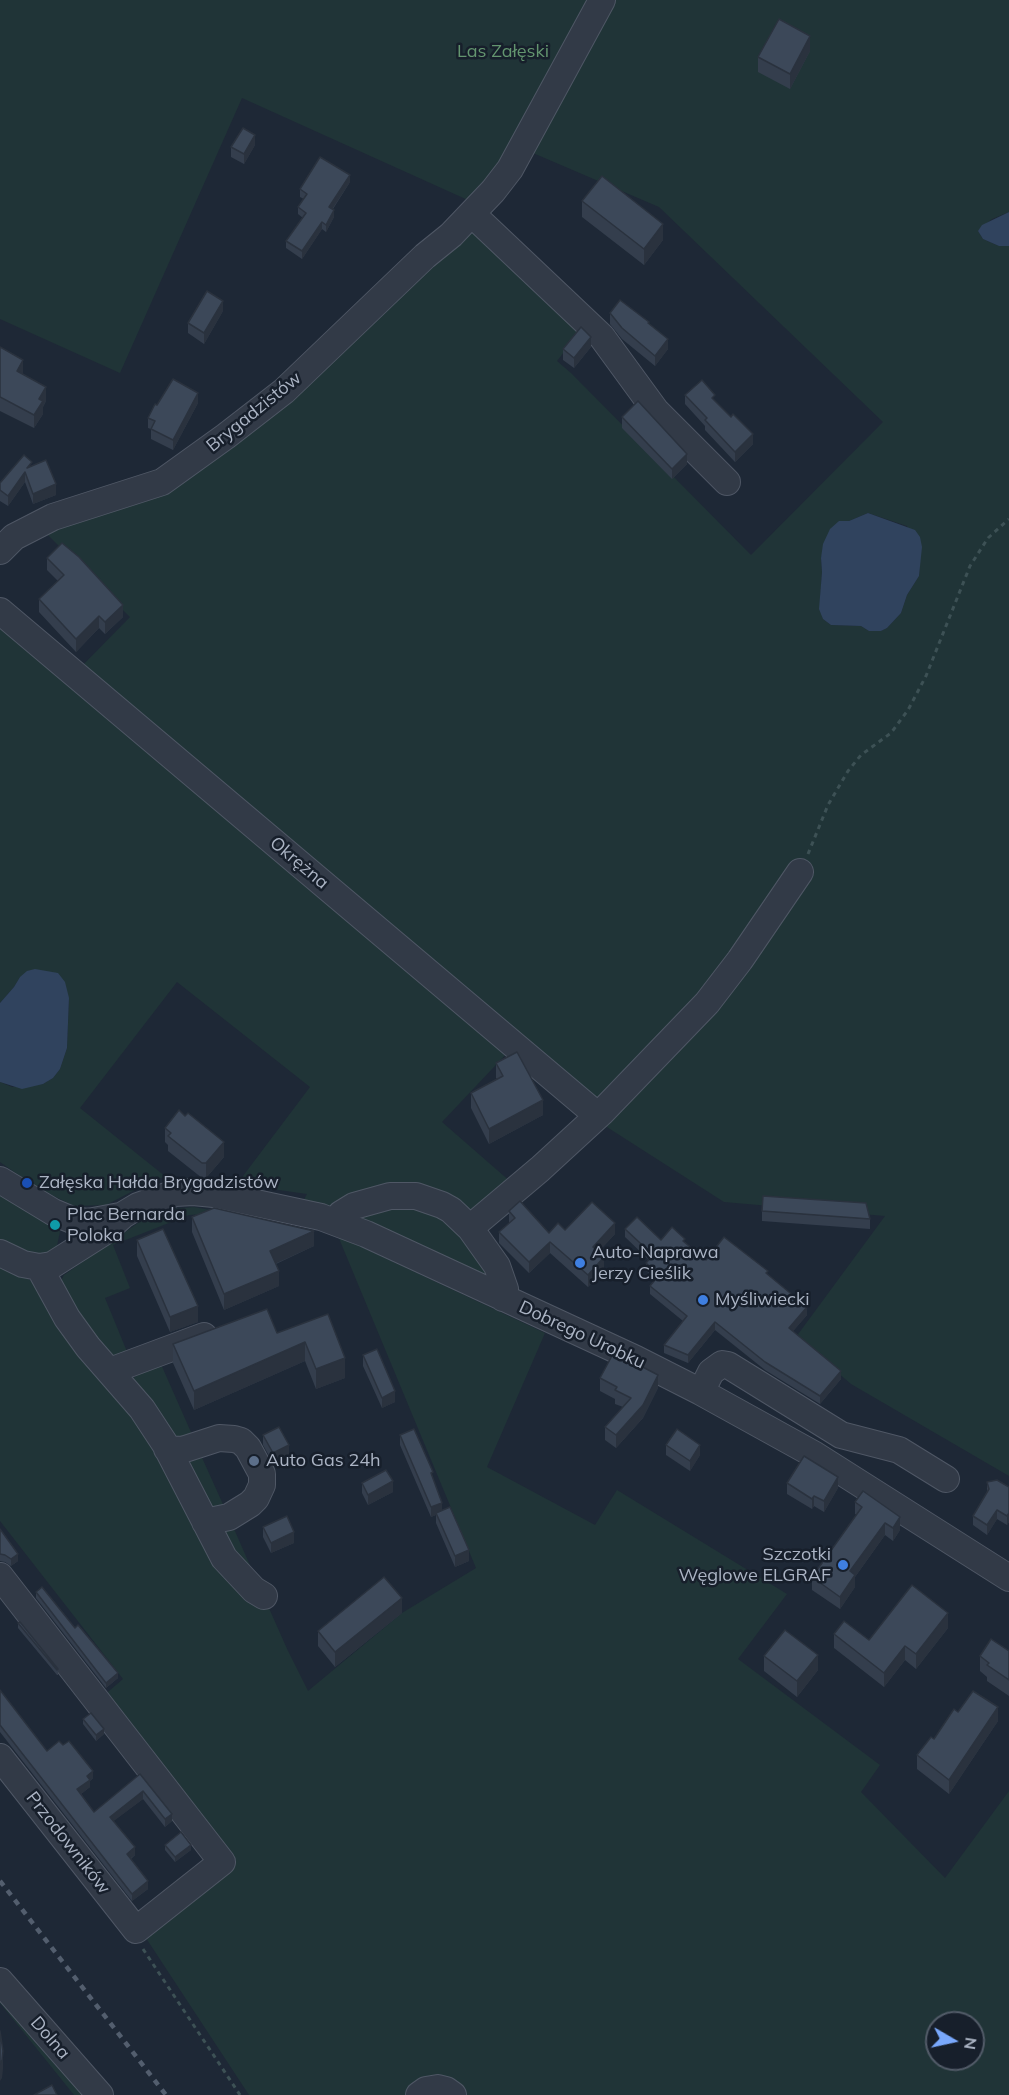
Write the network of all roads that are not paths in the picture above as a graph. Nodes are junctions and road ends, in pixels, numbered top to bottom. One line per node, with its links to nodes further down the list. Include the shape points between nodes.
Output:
1 (602, 0): 2 (street, Brygadzistów, via 510,169)
2 (472, 214): 3 (street, via 602,337 656,411); 4 (street, Brygadzistów, via 284,391 171,476 53,517 14,537)
3 (727, 482)
4 (0, 551)
5 (0, 611): 7 (street, Okrężna)
6 (800, 872): 7 (street, via 707,1003)
7 (597, 1115): 12 (street)
8 (0, 1180): 9 (street, Dobrego Urobku)
9 (53, 1212): 10 (street, Dobrego Urobku, via 88,1222); 14 (street, via 64,1231)
10 (123, 1215): 11 (street, Dobrego Urobku, via 160,1197 193,1192 292,1209); 14 (street, Dobrego Urobku, via 104,1232)
11 (335, 1222): 12 (street, via 354,1206 401,1195 442,1204); 16 (street, Dobrego Urobku)
12 (470, 1228): 16 (street, via 496,1266 505,1289)
13 (0, 1253): 15 (street)
14 (63, 1257): 15 (street, Dobrego Urobku, via 52,1265)
15 (39, 1267): 18 (street, via 67,1318)
16 (503, 1298): 19 (street, Dobrego Urobku)
17 (222, 1329): 18 (street)
18 (110, 1371): 20 (street, via 142,1409)
19 (701, 1392): 21 (street, via 711,1372 722,1364 728,1365 841,1436 899,1450); 24 (street, Dobrego Urobku, via 799,1445)
20 (167, 1449): 22 (street); 22 (street, via 182,1450 219,1438 234,1439 248,1448 262,1474 262,1485 250,1504 229,1517)
21 (946, 1479)
22 (205, 1522): 25 (street, via 224,1558)
23 (0, 1576): 26 (street, Przodowników, via 222,1862 136,1930)
24 (1009, 1578)
25 (264, 1596)
26 (0, 1757)
27 (0, 1981): 28 (street, Dolna)
28 (100, 2095)
29 (419, 2095): 30 (street, via 438,2088)
30 (453, 2095)

